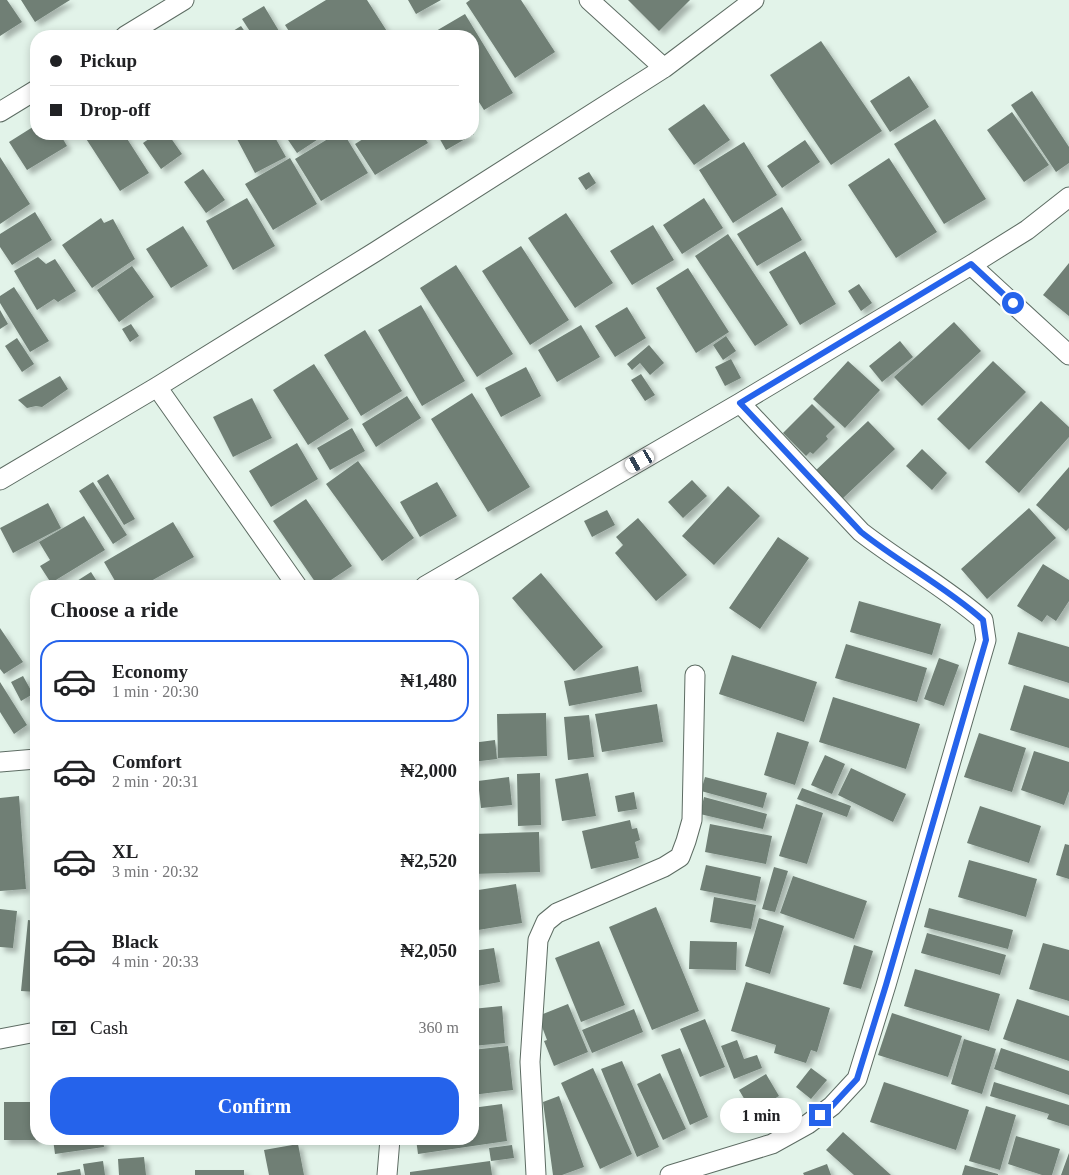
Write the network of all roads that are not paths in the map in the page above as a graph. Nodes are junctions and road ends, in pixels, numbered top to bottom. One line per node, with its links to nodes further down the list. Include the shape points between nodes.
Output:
1 (184, 0): 4 (street)
2 (589, 0): 5 (street)
3 (754, 0): 5 (street)
4 (135, 30)
5 (664, 68): 11 (street)
6 (30, 94): 7 (street)
7 (0, 112)
8 (1069, 197): 9 (street, via 1027,230)
9 (971, 264): 10 (street); 12 (street)
10 (1069, 355)
11 (157, 387): 13 (street); 14 (street)
12 (740, 403): 15 (street); 24 (street, via 861,532 983,620 986,640 857,1079 832,1106 772,1144)
13 (0, 480)
14 (293, 580)
15 (435, 580)
16 (695, 675): 23 (street, via 692,820 680,857 664,868 558,913 546,922 538,940 530,1062)
17 (30, 759): 18 (street)
18 (0, 762)
19 (30, 1033): 20 (street)
20 (0, 1039)
21 (390, 1145): 22 (street)
22 (387, 1175)
23 (536, 1175)
24 (670, 1175)

